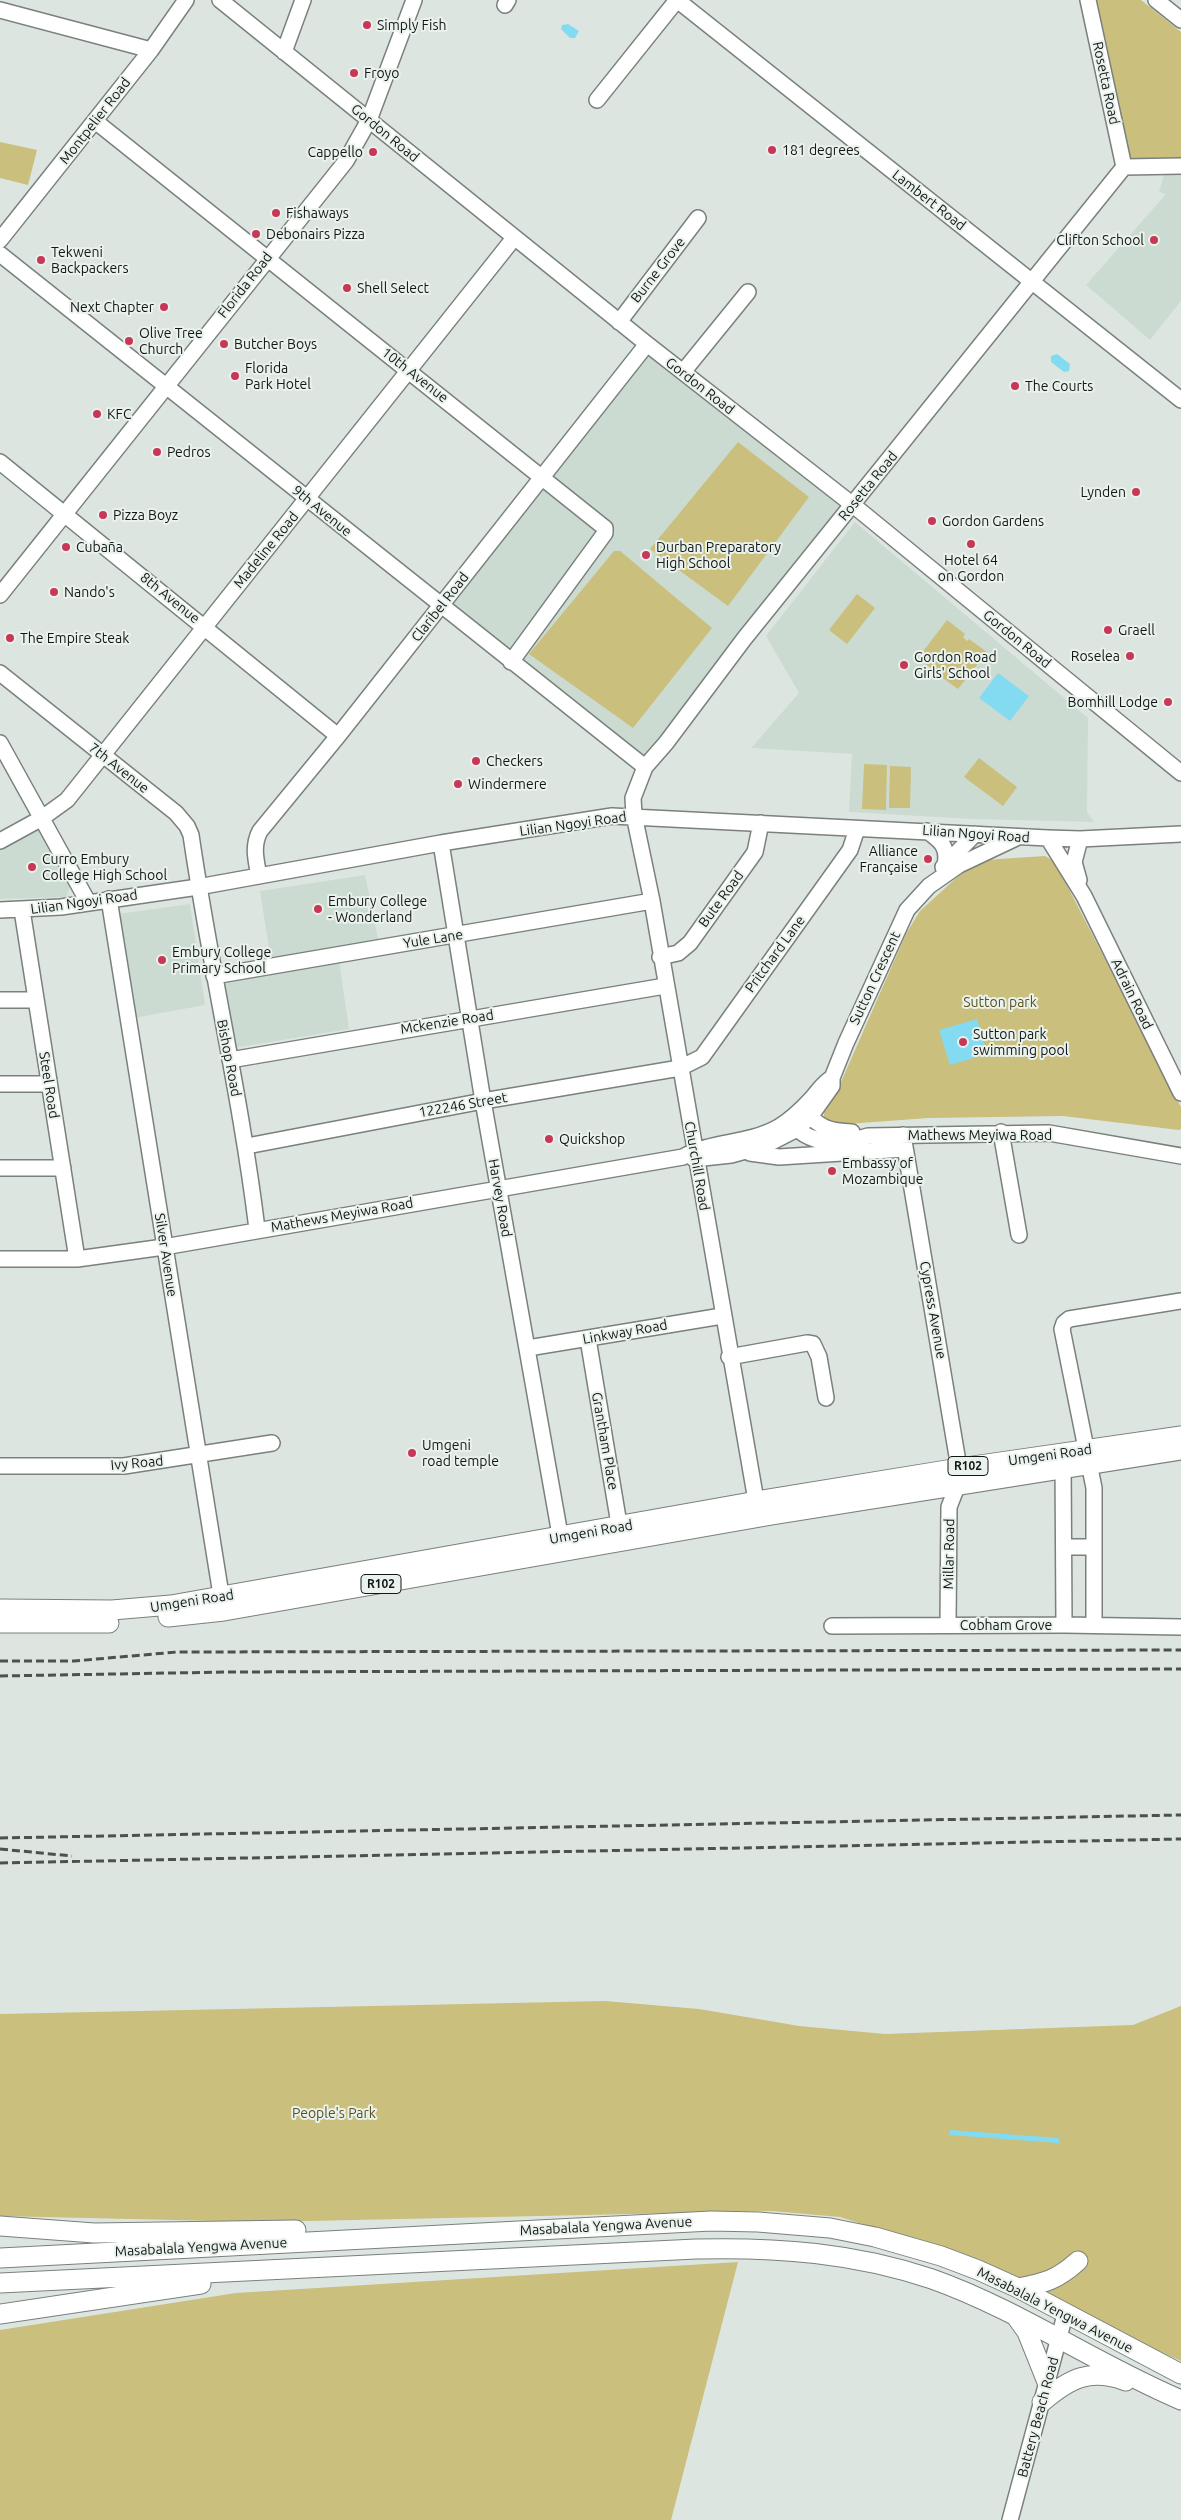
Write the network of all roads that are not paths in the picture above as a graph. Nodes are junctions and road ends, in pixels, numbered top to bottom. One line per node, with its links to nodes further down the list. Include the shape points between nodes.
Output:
1 (186, 0): 10 (street, Montpelier Road)
2 (220, 0): 11 (street, Gordon Road)
3 (303, 0): 11 (street)
4 (414, 0): 14 (street, Florida Road)
5 (678, 0): 12 (street); 22 (street, Lambert Road)
6 (1088, 0): 15 (street, Rosetta Road)
7 (1156, 0): 9 (street)
8 (0, 10): 10 (street)
9 (1181, 20)
10 (151, 50): 13 (street, Montpelier Road)
11 (284, 52): 14 (street, Gordon Road)
12 (597, 100)
13 (95, 120): 19 (street, Montpelier Road); 21 (street, 10th Avenue)
14 (369, 120): 18 (street, Gordon Road); 21 (street, Florida Road, via 346,161)
15 (1124, 166): 16 (street); 22 (street, Rosetta Road)
16 (1181, 166)
17 (698, 218): 24 (street, Burne Grove)
18 (514, 238): 24 (street, Gordon Road); 26 (street, Madeline Road)
19 (0, 240)
20 (0, 254): 28 (street, 9th Avenue)
21 (267, 257): 26 (street, 10th Avenue); 28 (street, Florida Road)
22 (1032, 281): 29 (street, Lambert Road); 33 (street, Rosetta Road)
23 (748, 292): 27 (street)
24 (619, 322): 25 (street, Gordon Road)
25 (647, 344): 27 (street, Gordon Road); 31 (street, Claribel Road)
26 (409, 371): 31 (street, 10th Avenue); 32 (street, Madeline Road)
27 (683, 372): 33 (street, Gordon Road)
28 (166, 386): 32 (street, 9th Avenue); 34 (street, Florida Road)
29 (1181, 400)
30 (0, 462): 34 (street, 8th Avenue)
31 (542, 476): 36 (street, Claribel Road); 38 (street, 10th Avenue, via 601,523 605,533)
32 (307, 498): 36 (street, 9th Avenue); 37 (street, Madeline Road)
33 (853, 505): 43 (street, Rosetta Road); 44 (street, Gordon Road)
34 (65, 514): 35 (street, Florida Road); 37 (street, 8th Avenue)
35 (0, 595)
36 (441, 606): 38 (street, 9th Avenue); 40 (street, Claribel Road)
37 (205, 626): 40 (street, 8th Avenue); 42 (street, Madeline Road)
38 (511, 662): 43 (street, 9th Avenue)
39 (0, 673): 42 (street, 7th Avenue)
40 (338, 736): 58 (street, Claribel Road, via 260,831 254,851)
41 (0, 743): 46 (street)
42 (103, 756): 46 (street, Madeline Road, via 68,800); 60 (street, 7th Avenue, via 188,826)
43 (645, 767): 45 (street, Rosetta Road, via 634,791)
44 (1181, 773)
45 (634, 815): 47 (street, Lilian Ngoyi Road); 56 (street, Lilian Ngoyi Road); 63 (street, Churchill Road)
46 (42, 818): 55 (street, Madeline Road); 64 (street)
47 (761, 823): 48 (street, Lilian Ngoyi Road); 68 (street, Bute Road, via 755,852 690,943 678,953)
48 (857, 829): 49 (street, Lilian Ngoyi Road); 75 (street, Pritchard Lane, via 850,850 702,1057)
49 (927, 831): 50 (street, Lilian Ngoyi Road); 57 (street, via 944,846)
50 (975, 834): 52 (street, Lilian Ngoyi Road); 57 (street, Sutton Crescent)
51 (1181, 834): 54 (street, Lilian Ngoyi Road)
52 (1017, 837): 53 (street, Lilian Ngoyi Road); 59 (street, Sutton Crescent, via 969,859)
53 (1048, 838): 54 (street, Lilian Ngoyi Road); 61 (street, Adrain Road)
54 (1080, 840): 61 (street, Adrain Road, via 1074,862)
55 (0, 841)
56 (441, 843): 58 (street, Lilian Ngoyi Road); 67 (street, Harvey Road)
57 (946, 864): 59 (street, Sutton Crescent)
58 (260, 876): 60 (street, Lilian Ngoyi Road)
59 (928, 886): 80 (street, Sutton Crescent, via 907,910 832,1078 825,1081)
60 (198, 887): 62 (street, Lilian Ngoyi Road); 69 (street, Bishop Road)
61 (1084, 896): 78 (street, Adrain Road)
62 (109, 899): 64 (street, Lilian Ngoyi Road); 94 (street, Silver Avenue)
63 (652, 900): 67 (street, Yule Lane); 68 (street, Churchill Road)
64 (88, 902): 66 (street, Lilian Ngoyi Road)
65 (0, 910): 66 (street, Lilian Ngoyi Road)
66 (22, 910): 72 (street, Steel Road)
67 (457, 935): 69 (street, Yule Lane); 73 (street, Harvey Road)
68 (660, 957): 70 (street, Churchill Road)
69 (214, 976): 74 (street, Bishop Road)
70 (665, 986): 73 (street, Mckenzie Road); 75 (street, Churchill Road)
71 (0, 1000): 72 (street)
72 (36, 1000): 77 (street, Steel Road)
73 (470, 1018): 74 (street, Mckenzie Road); 79 (street, Harvey Road)
74 (230, 1060): 85 (street, Bishop Road)
75 (680, 1068): 79 (street, 122246 Street); 87 (street, Churchill Road)
76 (0, 1084): 77 (street)
77 (49, 1084): 90 (street, Steel Road)
78 (1181, 1093)
79 (483, 1101): 85 (street, 122246 Street); 91 (street, Harvey Road)
80 (806, 1113): 81 (street, Sutton Crescent); 83 (street, Mathews Meyiwa Road, via 820,1127 830,1131)
81 (792, 1125): 83 (street, Mathews Meyiwa Road, via 814,1141 857,1140); 86 (street, Mathews Meyiwa Road, via 764,1146); 87 (street, Mathews Meyiwa Road)
82 (1002, 1132): 84 (street, Mathews Meyiwa Road); 88 (street, Mathews Meyiwa Road, via 1049,1133); 93 (street)
83 (868, 1136): 84 (street, Mathews Meyiwa Road)
84 (904, 1142): 86 (street, via 779,1157); 110 (street, Cypress Avenue)
85 (247, 1146): 92 (street, Bishop Road)
86 (745, 1152): 87 (street, Mathews Meyiwa Road)
87 (691, 1156): 91 (street, Mathews Meyiwa Road); 98 (street, Churchill Road)
88 (1181, 1156)
89 (0, 1168): 90 (street)
90 (63, 1168): 95 (street, Steel Road)
91 (499, 1188): 92 (street, Mathews Meyiwa Road); 100 (street, Harvey Road)
92 (258, 1229): 94 (street, Mathews Meyiwa Road)
93 (1019, 1235)
94 (164, 1247): 95 (street, Mathews Meyiwa Road); 106 (street, Silver Avenue)
95 (77, 1259): 96 (street, Mathews Meyiwa Road)
96 (0, 1260)
97 (1181, 1300): 107 (street, via 1069,1319 1064,1323 1062,1333)
98 (722, 1316): 99 (street, Linkway Road); 101 (street, Churchill Road)
99 (588, 1339): 100 (street, Linkway Road); 112 (street, Grantham Place)
100 (528, 1348): 113 (street, Harvey Road)
101 (730, 1357): 102 (street, via 813,1344 819,1357); 111 (street, Churchill Road)
102 (826, 1398)
103 (1181, 1436): 107 (main road, Umgeni Road / R102)
104 (272, 1443): 106 (street, Ivy Road)
105 (1181, 1450): 107 (main road, Umgeni Road / R102)
106 (198, 1454): 109 (street, Ivy Road, via 124,1466); 116 (street, Silver Avenue)
107 (1088, 1458): 108 (main road, Umgeni Road / R102); 115 (street, via 1094,1488)
108 (1064, 1461): 110 (main road, Umgeni Road / R102); 114 (street)
109 (0, 1466)
110 (958, 1476): 111 (main road, Umgeni Road / R102); 119 (street, Millar Road, via 949,1507)
111 (758, 1509): 112 (main road, Umgeni Road / R102)
112 (621, 1535): 113 (main road, Umgeni Road / R102)
113 (562, 1545): 116 (main road, Umgeni Road / R102)
114 (1065, 1547): 115 (street); 120 (street)
115 (1093, 1547): 121 (street)
116 (223, 1604): 117 (main road, Umgeni Road / R102, via 139,1609); 118 (main road, Umgeni Road / R102, via 111,1623)
117 (0, 1608)
118 (0, 1623)
119 (948, 1625): 120 (street, Cobham Grove); 122 (street, Cobham Grove)
120 (1064, 1625): 121 (street, Cobham Grove)
121 (1094, 1625): 123 (street, Cobham Grove)
122 (832, 1626)
123 (1181, 1627)
124 (0, 2226): 125 (main road, via 94,2233 313,2229)
125 (482, 2232): 126 (main road, Masabalala Yengwa Avenue); 130 (main road, Masabalala Yengwa Avenue, via 711,2222 793,2224 830,2228 941,2256)
126 (0, 2258)
127 (1078, 2261): 130 (main road, via 1048,2283)
128 (409, 2264): 129 (main road, Masabalala Yengwa Avenue); 131 (main road, via 181,2286); 133 (main road, Masabalala Yengwa Avenue, via 696,2249 795,2250 895,2268 933,2280)
129 (0, 2283)
130 (1018, 2288): 132 (main road, Masabalala Yengwa Avenue)
131 (0, 2314)
132 (1065, 2315): 134 (street, Battery Beach Road); 135 (main road, Masabalala Yengwa Avenue)
133 (1017, 2318): 134 (main road, Masabalala Yengwa Avenue); 136 (main road, via 1028,2332)
134 (1059, 2339): 136 (street, Battery Beach Road); 137 (main road, Masabalala Yengwa Avenue)
135 (1181, 2374)
136 (1048, 2382): 138 (street, Battery Beach Road)
137 (1176, 2397): 138 (main road, via 1115,2377 1097,2375 1063,2384)
138 (1042, 2402): 139 (street, Battery Beach Road)
139 (1010, 2520)

